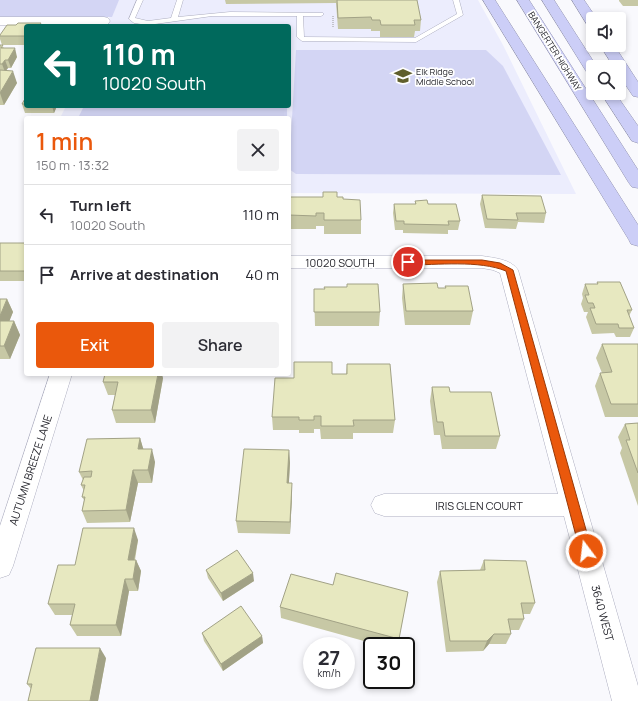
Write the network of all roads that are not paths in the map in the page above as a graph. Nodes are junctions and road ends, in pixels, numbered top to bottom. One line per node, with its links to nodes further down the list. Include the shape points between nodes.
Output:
1 (140, 0): 11 (lane, via 132,19 137,22)
2 (180, 0): 11 (lane)
3 (456, 0): 9 (lane, via 460,15 416,40 302,39 299,33)
4 (489, 0): 20 (highway)
5 (523, 0): 19 (highway, BANGERTER HIGHWAY)
6 (548, 0): 15 (highway, BANGERTER HIGHWAY)
7 (578, 0): 8 (highway)
8 (586, 12)
9 (300, 14): 10 (lane); 11 (lane, via 198,14)
10 (320, 14)
11 (174, 19)
12 (0, 20): 13 (street)
13 (104, 21)
14 (612, 52): 16 (highway)
15 (586, 60)
16 (638, 93)
17 (613, 100): 18 (highway)
18 (638, 138)
19 (638, 183)
20 (638, 240)
21 (291, 262): 22 (street, 10020 SOUTH, via 482,262 497,264)
22 (509, 270): 25 (street, 3640 WEST)
23 (60, 376): 26 (street, AUTUMN BREEZE LANE)
24 (384, 505): 25 (street, IRIS GLEN COURT)
25 (574, 505): 27 (street, 3640 WEST)
26 (0, 566)
27 (627, 701)

